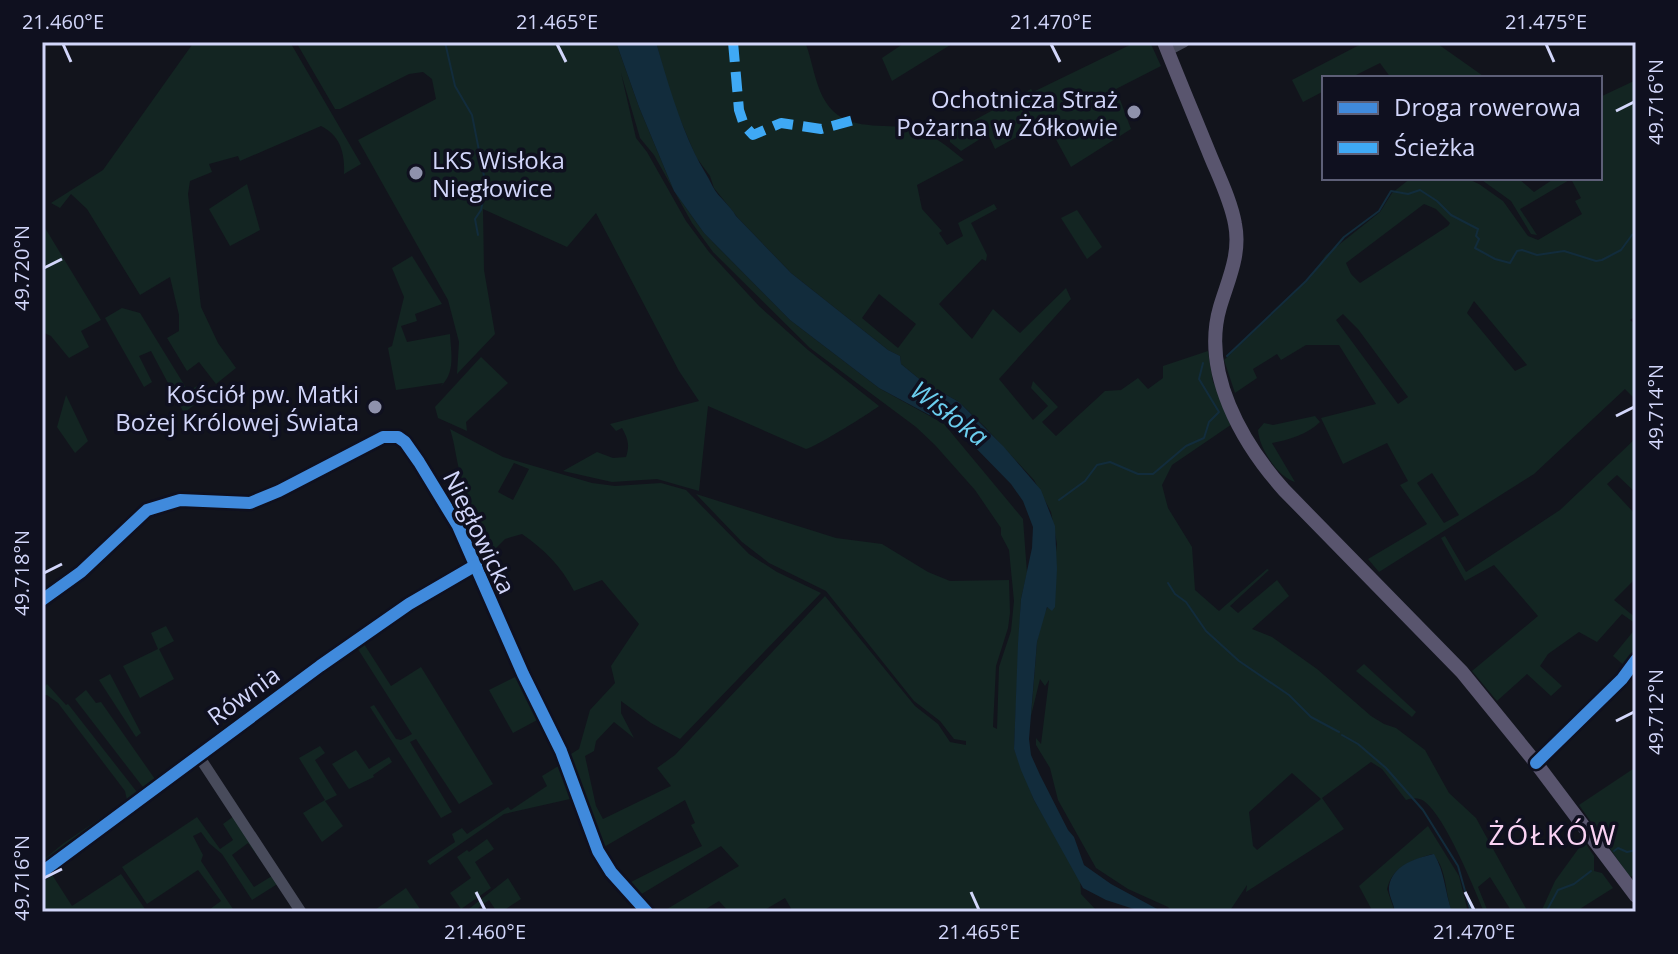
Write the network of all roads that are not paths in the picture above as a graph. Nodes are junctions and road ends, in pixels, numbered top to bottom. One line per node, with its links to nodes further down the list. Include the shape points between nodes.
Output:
1 (1184, 42): 2 (street)
2 (1165, 46): 7 (main road, via 1235,224 1238,245 1214,335 1217,364 1236,416 1261,464 1462,672)
3 (476, 565): 4 (street, Niegłowicka, via 449,508 408,446 388,436 250,503 180,500 152,507); 6 (street, Równia, via 409,604); 11 (street, Niegłowicka, via 561,751 598,851)
4 (42, 600)
5 (1636, 660): 7 (street)
6 (198, 755): 8 (street, Równia); 10 (street)
7 (1536, 763): 9 (main road)
8 (42, 872)
9 (1636, 896)
10 (301, 912)
11 (647, 912)

